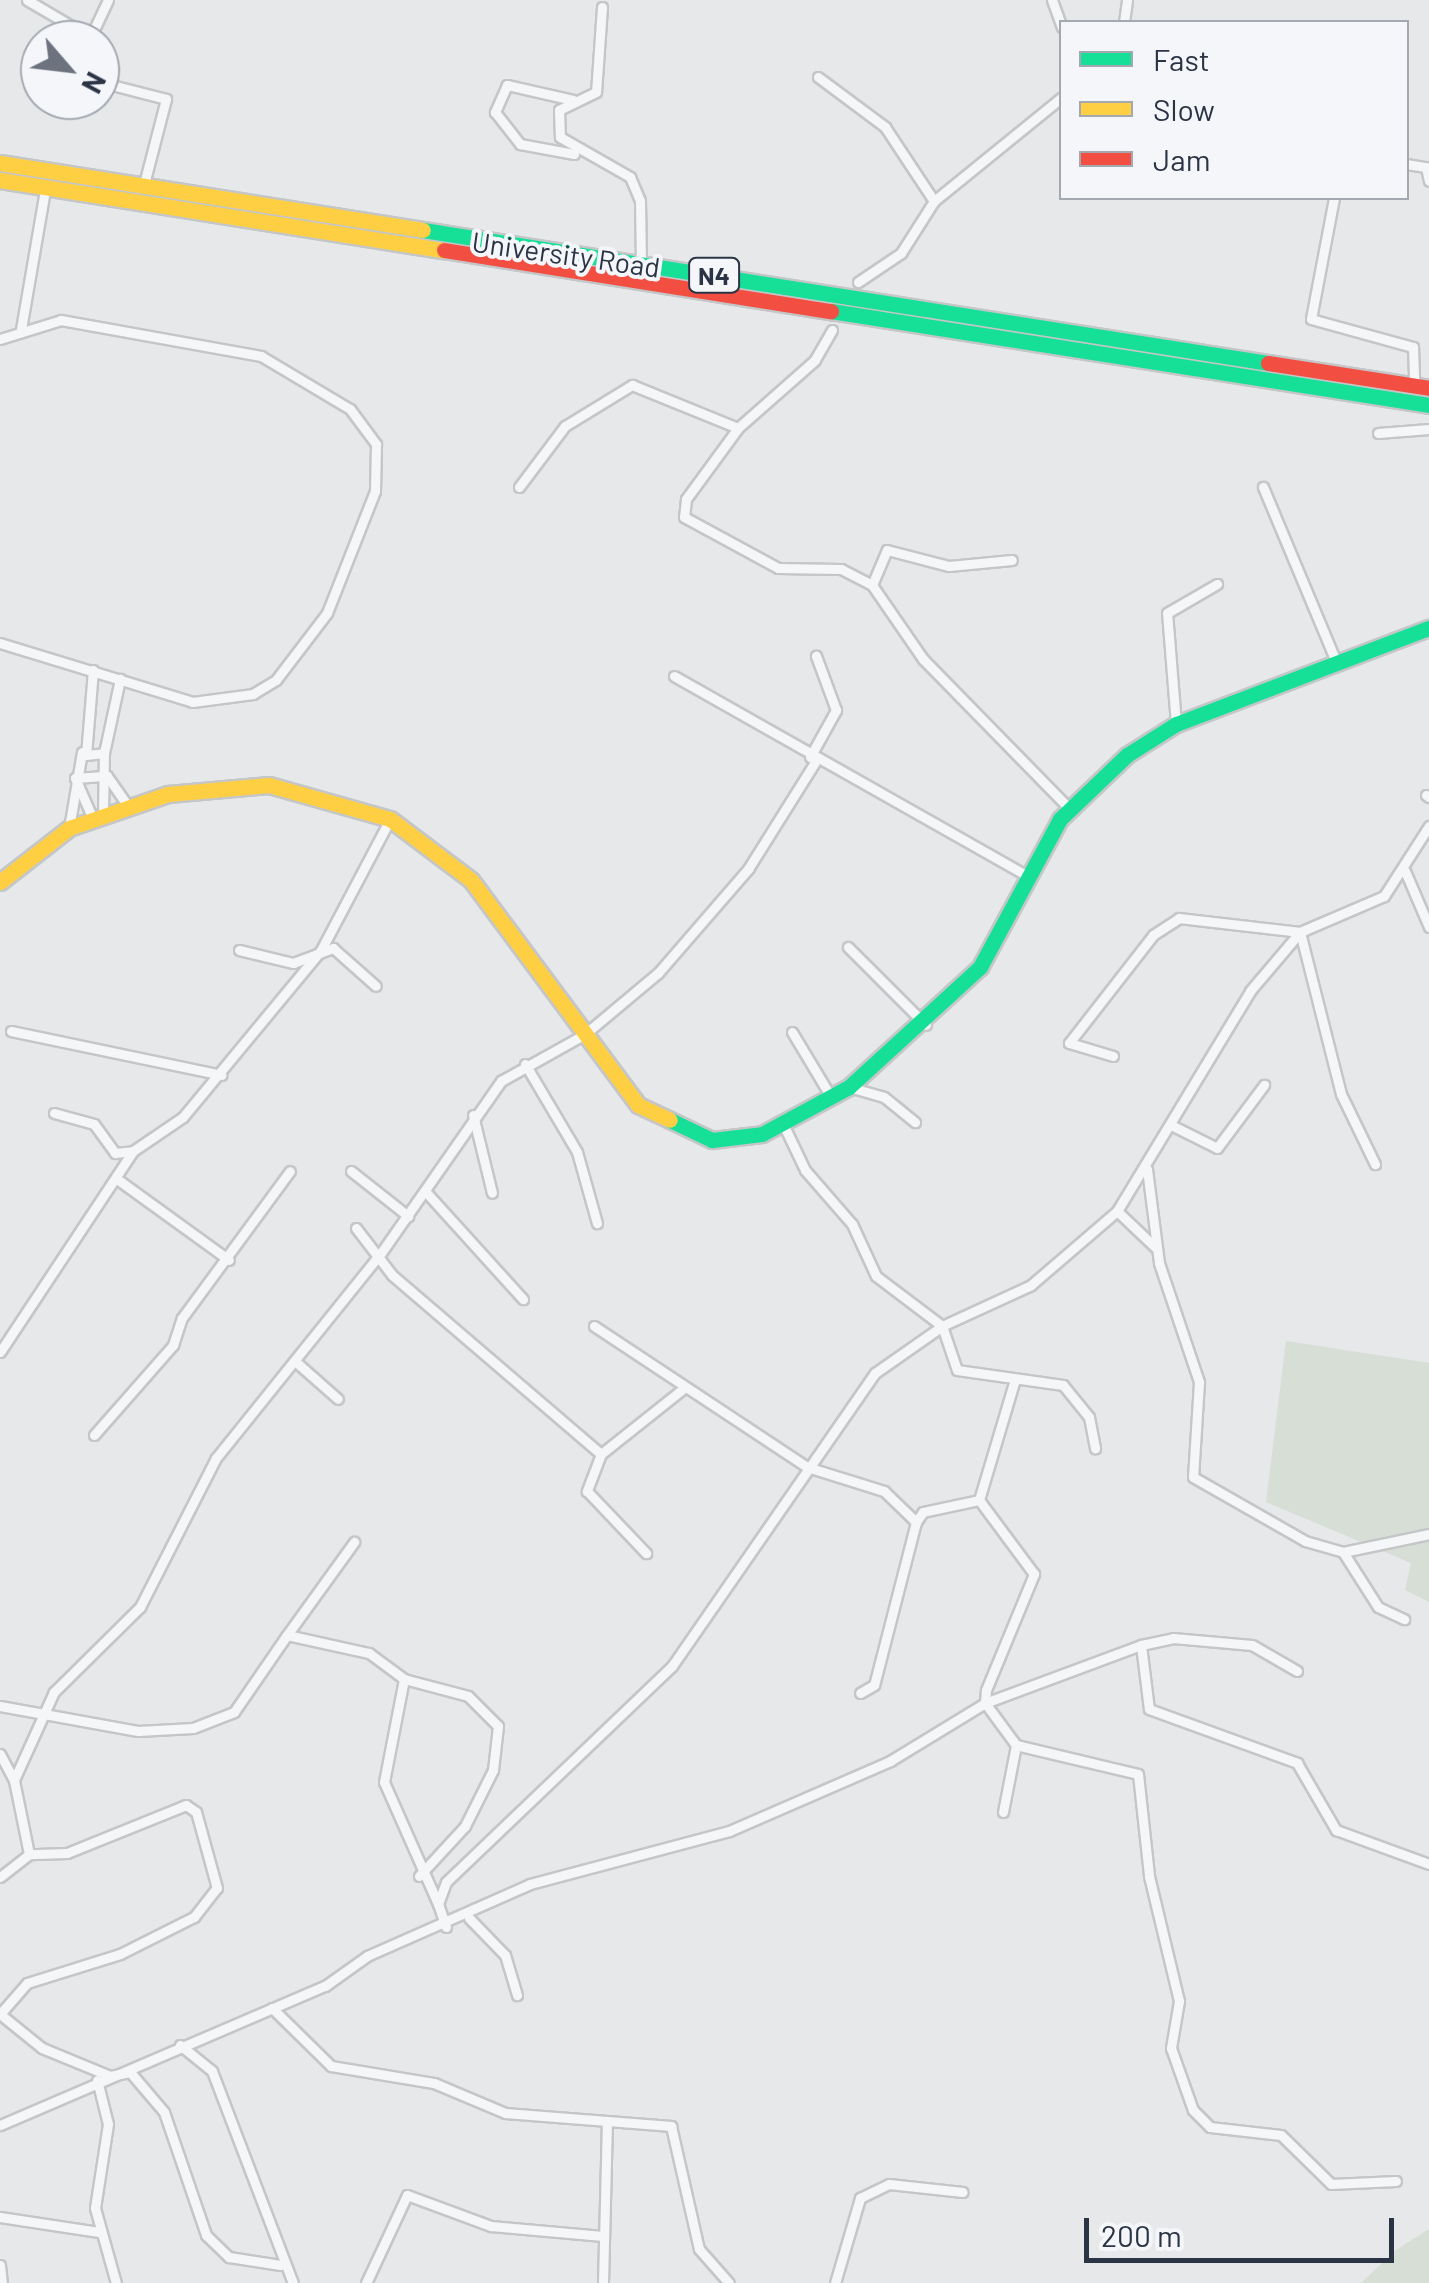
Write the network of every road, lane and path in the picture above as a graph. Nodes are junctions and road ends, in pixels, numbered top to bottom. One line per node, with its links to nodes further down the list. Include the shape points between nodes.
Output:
1 (27, 0): 3 (street)
2 (602, 8): 7 (street, via 596,92)
3 (59, 20)
4 (818, 77): 16 (street, via 885,127)
5 (120, 87): 14 (street, via 166,99)
6 (1059, 99): 16 (street)
7 (573, 100): 8 (street, via 560,110 560,136); 8 (street, via 508,85 495,112 520,144)
8 (582, 156): 18 (street, via 630,177 640,201)
9 (0, 164): 14 (main road, University Road / N4)
10 (1409, 164): 12 (street, via 1426,167)
11 (0, 180): 13 (main road, University Road / N4)
12 (1429, 181)
13 (45, 190): 17 (main road, University Road / N4); 20 (street)
14 (142, 190): 17 (main road, University Road / N4)
15 (1334, 200): 23 (street, via 1311,318 1414,347)
16 (934, 201): 19 (street, via 902,253)
17 (208, 210): 18 (main road, University Road / N4); 24 (main road, University Road / N4)
18 (641, 268): 23 (main road, University Road / N4)
19 (858, 282)
20 (21, 329): 22 (street); 39 (street, via 61,320 261,356 350,409 376,444 374,492 328,613 276,680 253,694 192,702)
21 (832, 330): 25 (street, via 815,360)
22 (0, 338)
23 (1422, 386)
24 (1429, 405)
25 (738, 428): 28 (street, via 632,385 576,416); 32 (street, via 686,499 684,517 778,568 841,569)
26 (1429, 429): 27 (street)
27 (1378, 433)
28 (519, 486)
29 (1263, 488): 36 (street)
30 (1012, 560): 32 (street, via 949,566 896,549)
31 (1217, 584): 40 (street, via 1170,606)
32 (872, 585): 47 (street, via 923,659)
33 (1429, 628): 36 (main road)
34 (0, 642): 37 (street)
35 (816, 656): 43 (street, via 836,710)
36 (1335, 659): 40 (main road)
37 (94, 670): 39 (street); 41 (street)
38 (674, 676): 43 (street, via 748,711)
39 (120, 679): 42 (street)
40 (1176, 724): 47 (main road)
41 (82, 752): 42 (street); 45 (street)
42 (104, 753): 44 (street)
43 (812, 760): 53 (street); 64 (street, via 748,870 658,973)
44 (108, 776): 45 (street); 46 (street); 48 (street)
45 (76, 778): 48 (street); 51 (street)
46 (128, 806): 48 (main road); 49 (main road, via 269,785)
47 (1070, 809): 53 (main road)
48 (98, 817): 51 (main road)
49 (390, 818): 59 (street); 64 (main road, via 470,880)
50 (1429, 826): 52 (street)
51 (68, 828): 54 (main road)
52 (1404, 869): 55 (street); 56 (street, via 1384,896)
53 (1028, 876): 61 (main road, via 980,966)
54 (0, 882)
55 (1429, 928)
56 (1300, 932): 65 (street, via 1179,918 1153,934 1069,1042); 74 (street, via 1250,991); 77 (street, via 1341,1094)
57 (848, 947): 61 (street)
58 (239, 950): 59 (street, via 293,963)
59 (322, 950): 60 (street, via 344,953); 67 (street)
60 (376, 986)
61 (926, 1025): 69 (main road)
62 (12, 1031): 67 (street)
63 (792, 1032): 70 (street)
64 (585, 1034): 66 (street); 75 (main road, via 638,1105 685,1134 712,1140)
65 (1113, 1056)
66 (525, 1064): 72 (street); 86 (street, via 577,1152)
67 (220, 1076): 76 (street)
68 (1264, 1085): 74 (street, via 1218,1148)
69 (849, 1087): 70 (main road); 73 (street, via 884,1097)
70 (831, 1098): 75 (main road)
71 (54, 1113): 76 (street, via 94,1124 116,1153)
72 (473, 1115): 82 (street); 83 (street)
73 (915, 1122)
74 (1171, 1125): 78 (street)
75 (784, 1128): 93 (street, via 852,1224 876,1276)
76 (133, 1151): 81 (street)
77 (1375, 1164)
78 (1147, 1168): 84 (street); 88 (street)
79 (290, 1171): 90 (street)
80 (351, 1171): 85 (street)
81 (118, 1180): 90 (street); 94 (street)
82 (425, 1192): 85 (street); 91 (street)
83 (492, 1193)
84 (1117, 1212): 88 (street); 93 (street, via 1030,1285)
85 (408, 1216): 89 (street)
86 (597, 1223)
87 (356, 1228): 89 (street)
88 (1156, 1248): 107 (street, via 1198,1382 1193,1477 1304,1541)
89 (381, 1253): 95 (street); 101 (street, via 392,1276)
90 (229, 1260): 99 (street, via 182,1318 173,1345)
91 (523, 1299)
92 (594, 1326): 97 (street)
93 (942, 1326): 96 (street, via 957,1370); 102 (street, via 875,1372)
94 (0, 1352)
95 (296, 1361): 98 (street); 117 (street, via 216,1458 140,1607 64,1679)
96 (1015, 1379): 100 (street, via 1072,1391); 103 (street)
97 (684, 1388): 101 (street); 102 (street)
98 (338, 1399)
99 (94, 1436)
100 (1095, 1448)
101 (602, 1454): 108 (street, via 587,1491)
102 (807, 1467): 104 (street, via 884,1491); 126 (street, via 643,1700 464,1863)
103 (980, 1500): 104 (street, via 923,1512); 115 (street, via 1034,1574)
104 (916, 1522): 114 (street, via 874,1685)
105 (1429, 1534): 107 (street)
106 (354, 1542): 110 (street)
107 (1342, 1552): 109 (street, via 1378,1607)
108 (646, 1553)
109 (1404, 1619)
110 (286, 1635): 113 (street, via 369,1653); 117 (street, via 234,1712 193,1728 138,1731)
111 (1141, 1645): 112 (street, via 1173,1638 1252,1645); 115 (street); 123 (street, via 1149,1709 1297,1763 1336,1830)
112 (1297, 1671)
113 (404, 1679): 124 (street, via 384,1782); 124 (street, via 468,1696 498,1726 492,1770 465,1826)
114 (860, 1693)
115 (984, 1704): 118 (street); 127 (street, via 890,1761 776,1812 530,1884)
116 (0, 1706): 117 (street)
117 (49, 1714): 120 (street)
118 (1016, 1745): 121 (street); 137 (street, via 1138,1774 1149,1876 1179,2000 1172,2048 1193,2110 1210,2127 1281,2135 1332,2184)
119 (0, 1754): 120 (street)
120 (14, 1780): 122 (street)
121 (1004, 1812)
122 (29, 1854): 125 (street); 131 (street, via 67,1853 186,1805 196,1812 217,1888 194,1917 120,1954 27,1983)
123 (1429, 1864)
124 (419, 1876): 126 (street)
125 (0, 1877)
126 (438, 1904): 128 (street)
127 (469, 1918): 128 (street); 129 (street, via 505,1955)
128 (446, 1927): 130 (street, via 366,1956)
129 (517, 1996)
130 (272, 2008): 132 (street); 135 (street, via 330,2066 434,2083 504,2113)
131 (0, 2014): 133 (street, via 42,2048)
132 (180, 2045): 133 (street); 143 (street, via 219,2086)
133 (110, 2076): 134 (street); 143 (street, via 130,2072 164,2112 206,2235 229,2257)
134 (97, 2080): 136 (street); 140 (street, via 108,2124 96,2186)
135 (607, 2123): 141 (street); 149 (street, via 675,2130 700,2249)
136 (0, 2125)
137 (1396, 2181)
138 (963, 2192): 150 (street, via 889,2184 860,2198)
139 (0, 2217): 140 (street)
140 (99, 2232): 145 (street)
141 (603, 2236): 147 (street, via 491,2226 407,2196); 148 (street)
142 (0, 2265): 144 (street)
143 (280, 2265): 146 (street)
144 (2, 2283)
145 (116, 2283)
146 (293, 2283)
147 (366, 2283)
148 (602, 2283)
149 (729, 2283)
150 (835, 2283)

